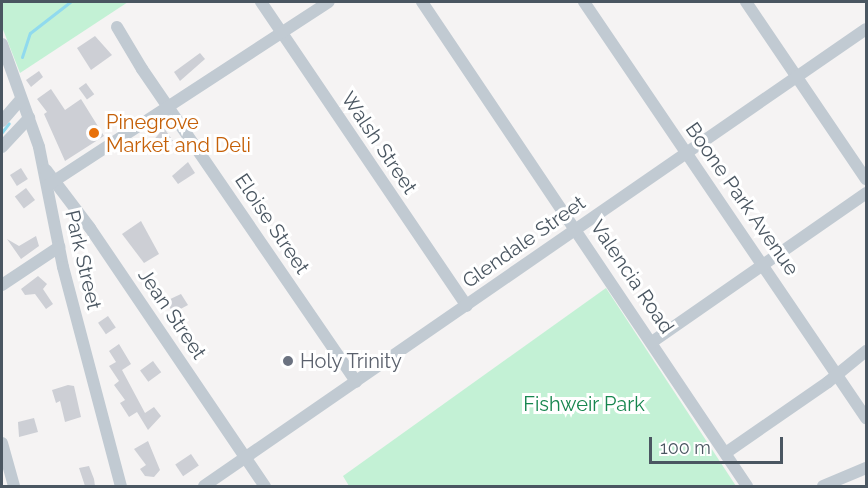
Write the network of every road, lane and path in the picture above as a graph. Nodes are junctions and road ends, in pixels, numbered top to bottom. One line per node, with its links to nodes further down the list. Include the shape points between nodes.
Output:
1 (261, 2): 8 (street, Walsh Street)
2 (329, 2): 8 (street)
3 (422, 2): 20 (street, Valencia Road)
4 (584, 2): 16 (street, Boone Park Avenue)
5 (746, 2): 10 (street)
6 (117, 27): 12 (street, Eloise Street)
7 (867, 29): 10 (street, Glendale Street)
8 (281, 33): 12 (street); 24 (street, Walsh Street)
9 (2, 44): 11 (street, Park Street)
10 (798, 78): 16 (street, Glendale Street); 17 (street)
11 (21, 99): 13 (street, Park Street); 14 (street)
12 (170, 108): 18 (street); 28 (street, Eloise Street)
13 (29, 118): 15 (street); 18 (street, Park Street)
14 (2, 122)
15 (2, 147)
16 (688, 153): 20 (street, Glendale Street); 22 (street, Boone Park Avenue)
17 (867, 179)
18 (51, 184): 21 (street, Park Street); 32 (street, Jean Street)
19 (867, 192): 22 (street)
20 (577, 229): 24 (street, Glendale Street); 25 (street, Valencia Road)
21 (59, 247): 23 (street); 35 (street, Park Street)
22 (764, 264): 25 (street); 27 (street, Boone Park Avenue)
23 (2, 285)
24 (466, 306): 28 (street, Glendale Street)
25 (652, 342): 31 (street, Valencia Road)
26 (867, 351): 27 (street)
27 (837, 375): 29 (street, Boone Park Avenue); 31 (street)
28 (356, 382): 32 (street, Glendale Street)
29 (867, 418)
30 (2, 442): 34 (street)
31 (727, 452): 38 (street, Valencia Road)
32 (245, 458): 36 (street, Glendale Street); 37 (street, Jean Street)
33 (867, 468): 39 (street)
34 (15, 486)
35 (121, 486)
36 (204, 486)
37 (265, 486)
38 (747, 486)
39 (822, 486)

